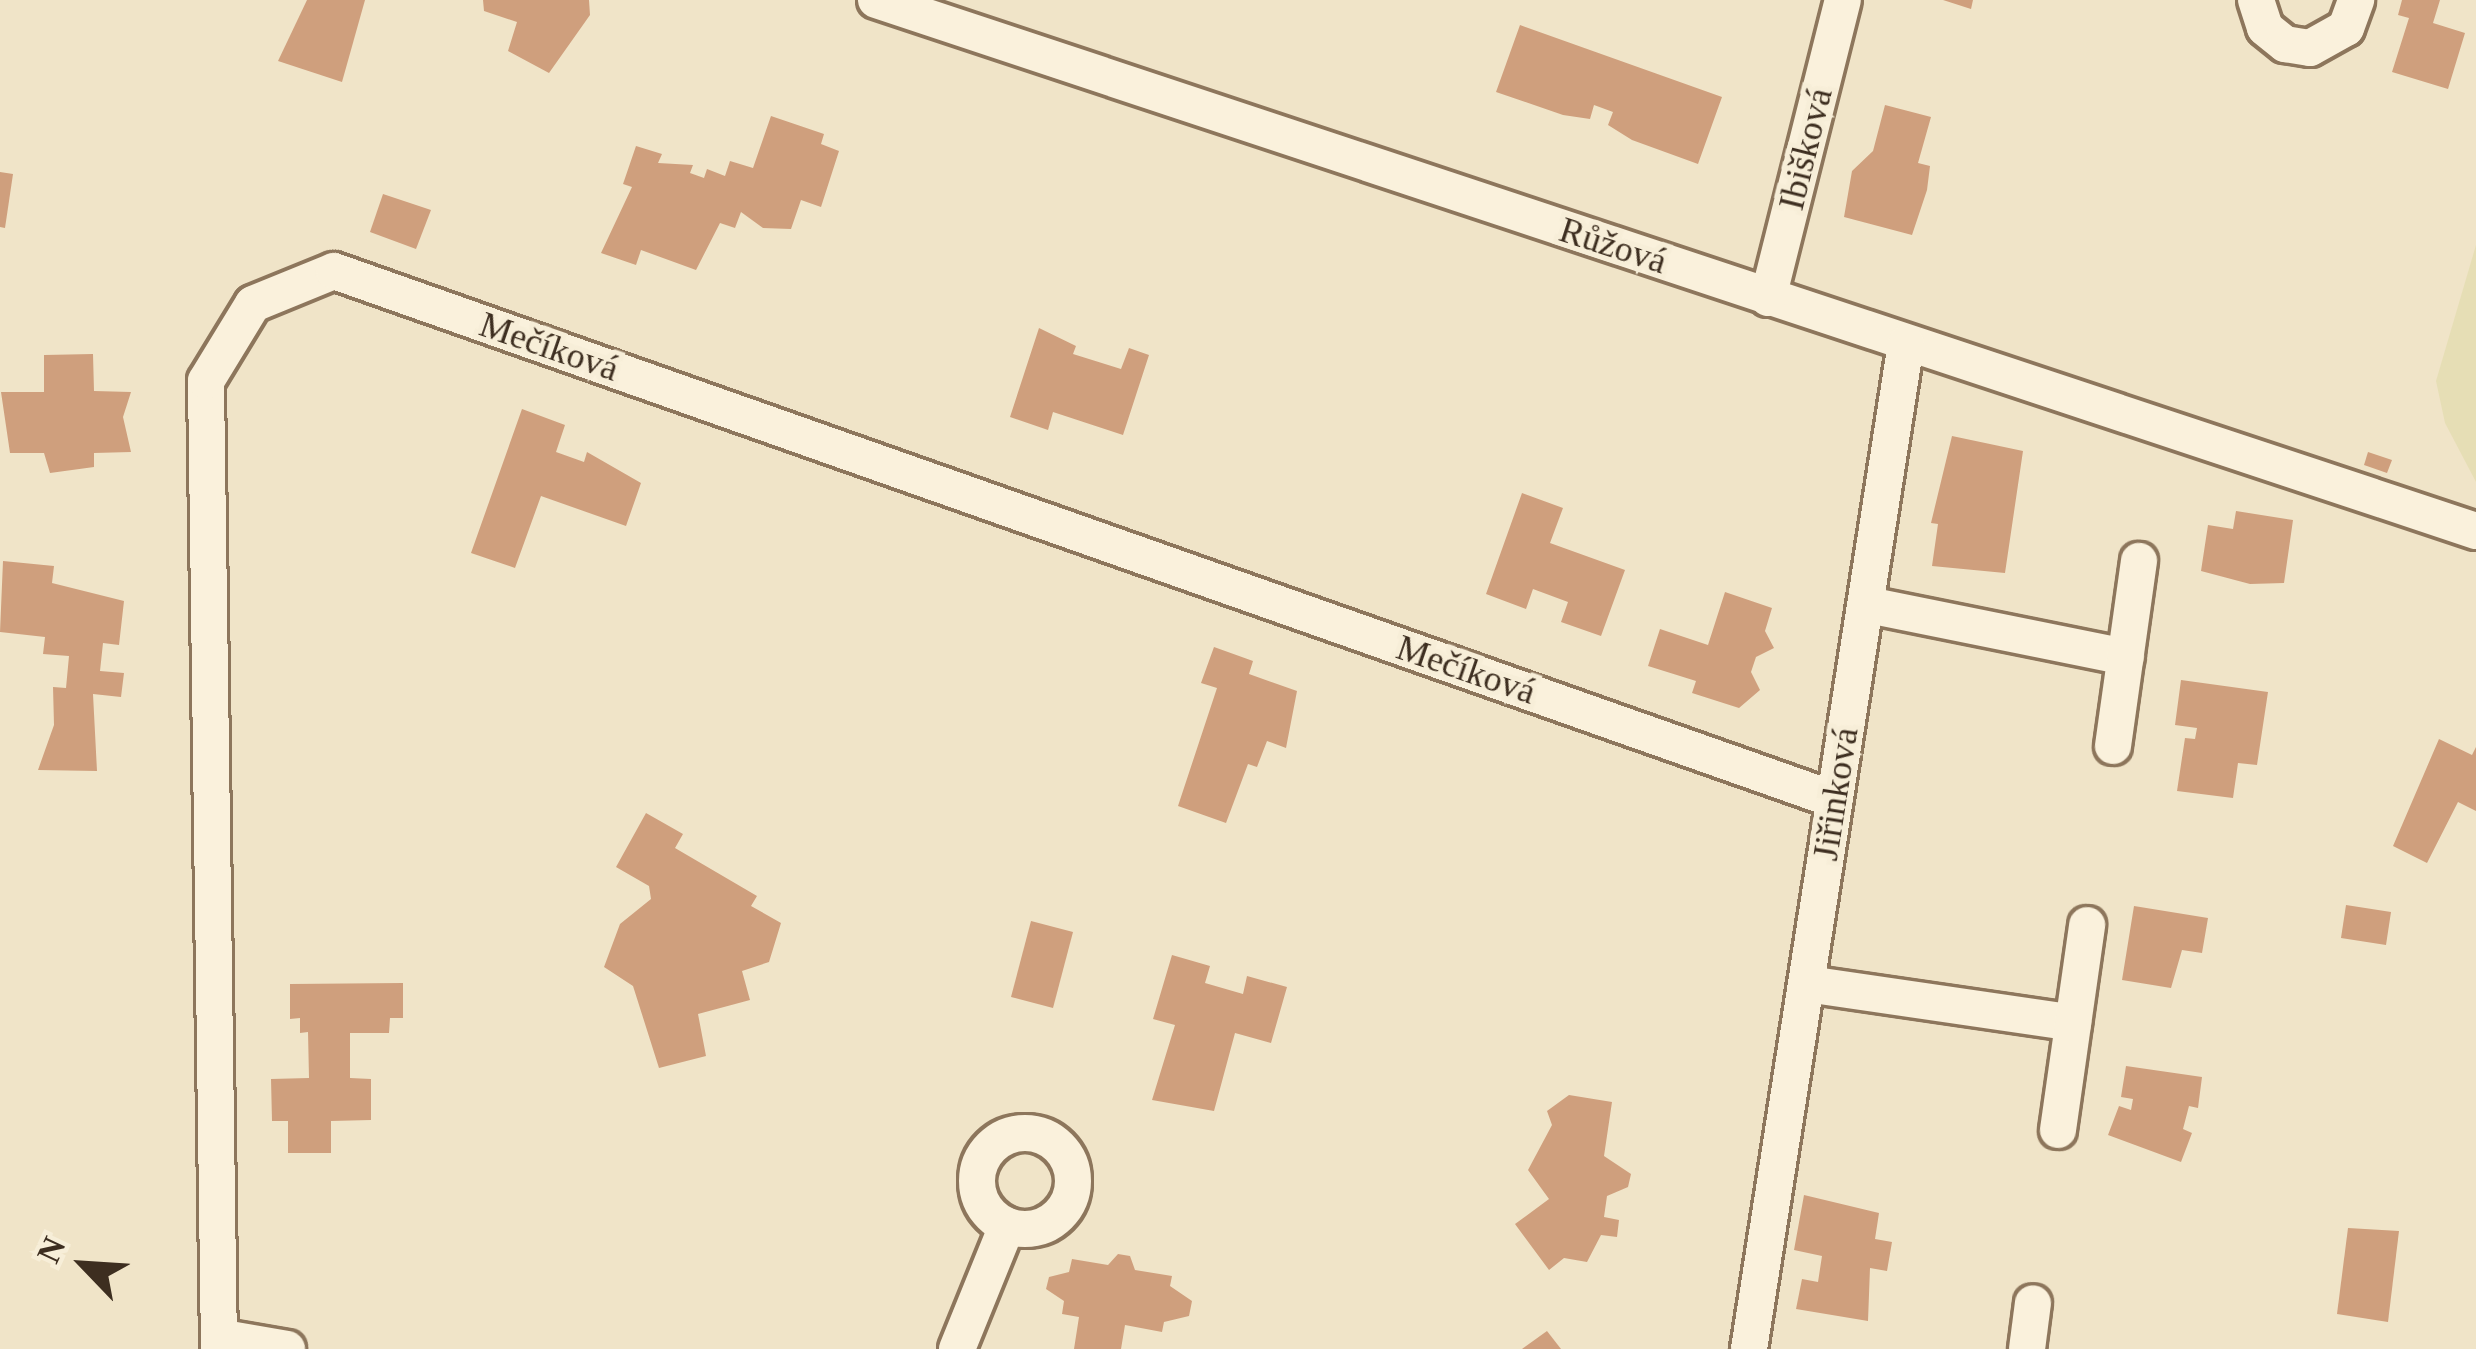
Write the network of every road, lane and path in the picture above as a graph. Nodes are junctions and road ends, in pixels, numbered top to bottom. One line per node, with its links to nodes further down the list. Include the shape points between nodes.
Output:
1 (876, 0): 5 (street, Růžová)
2 (1843, 0): 5 (street, Ibišková)
3 (2256, 0): 4 (street, via 2265,28 2285,44 2310,48 2347,28)
4 (2356, 0)
5 (1768, 298): 6 (street, Růžová)
6 (1906, 343): 7 (street, Růžová); 9 (street, Jiřinková)
7 (2476, 531)
8 (2139, 561): 10 (street)
9 (1868, 605): 10 (street); 12 (street, Jiřinková)
10 (2126, 657): 11 (street)
11 (2113, 746)
12 (1834, 800): 14 (street, Jiřinková); 19 (street, Mečíková, via 334,271 254,304 206,381)
13 (2087, 925): 15 (street)
14 (1807, 984): 15 (street); 22 (street, Jiřinková)
15 (2073, 1023): 16 (street)
16 (2058, 1130)
17 (1007, 1226): 21 (street)
18 (2033, 1304): 23 (street)
19 (221, 1344): 20 (street, Mečíková)
20 (287, 1349)
21 (957, 1349)
22 (1749, 1349)
23 (2026, 1349)

